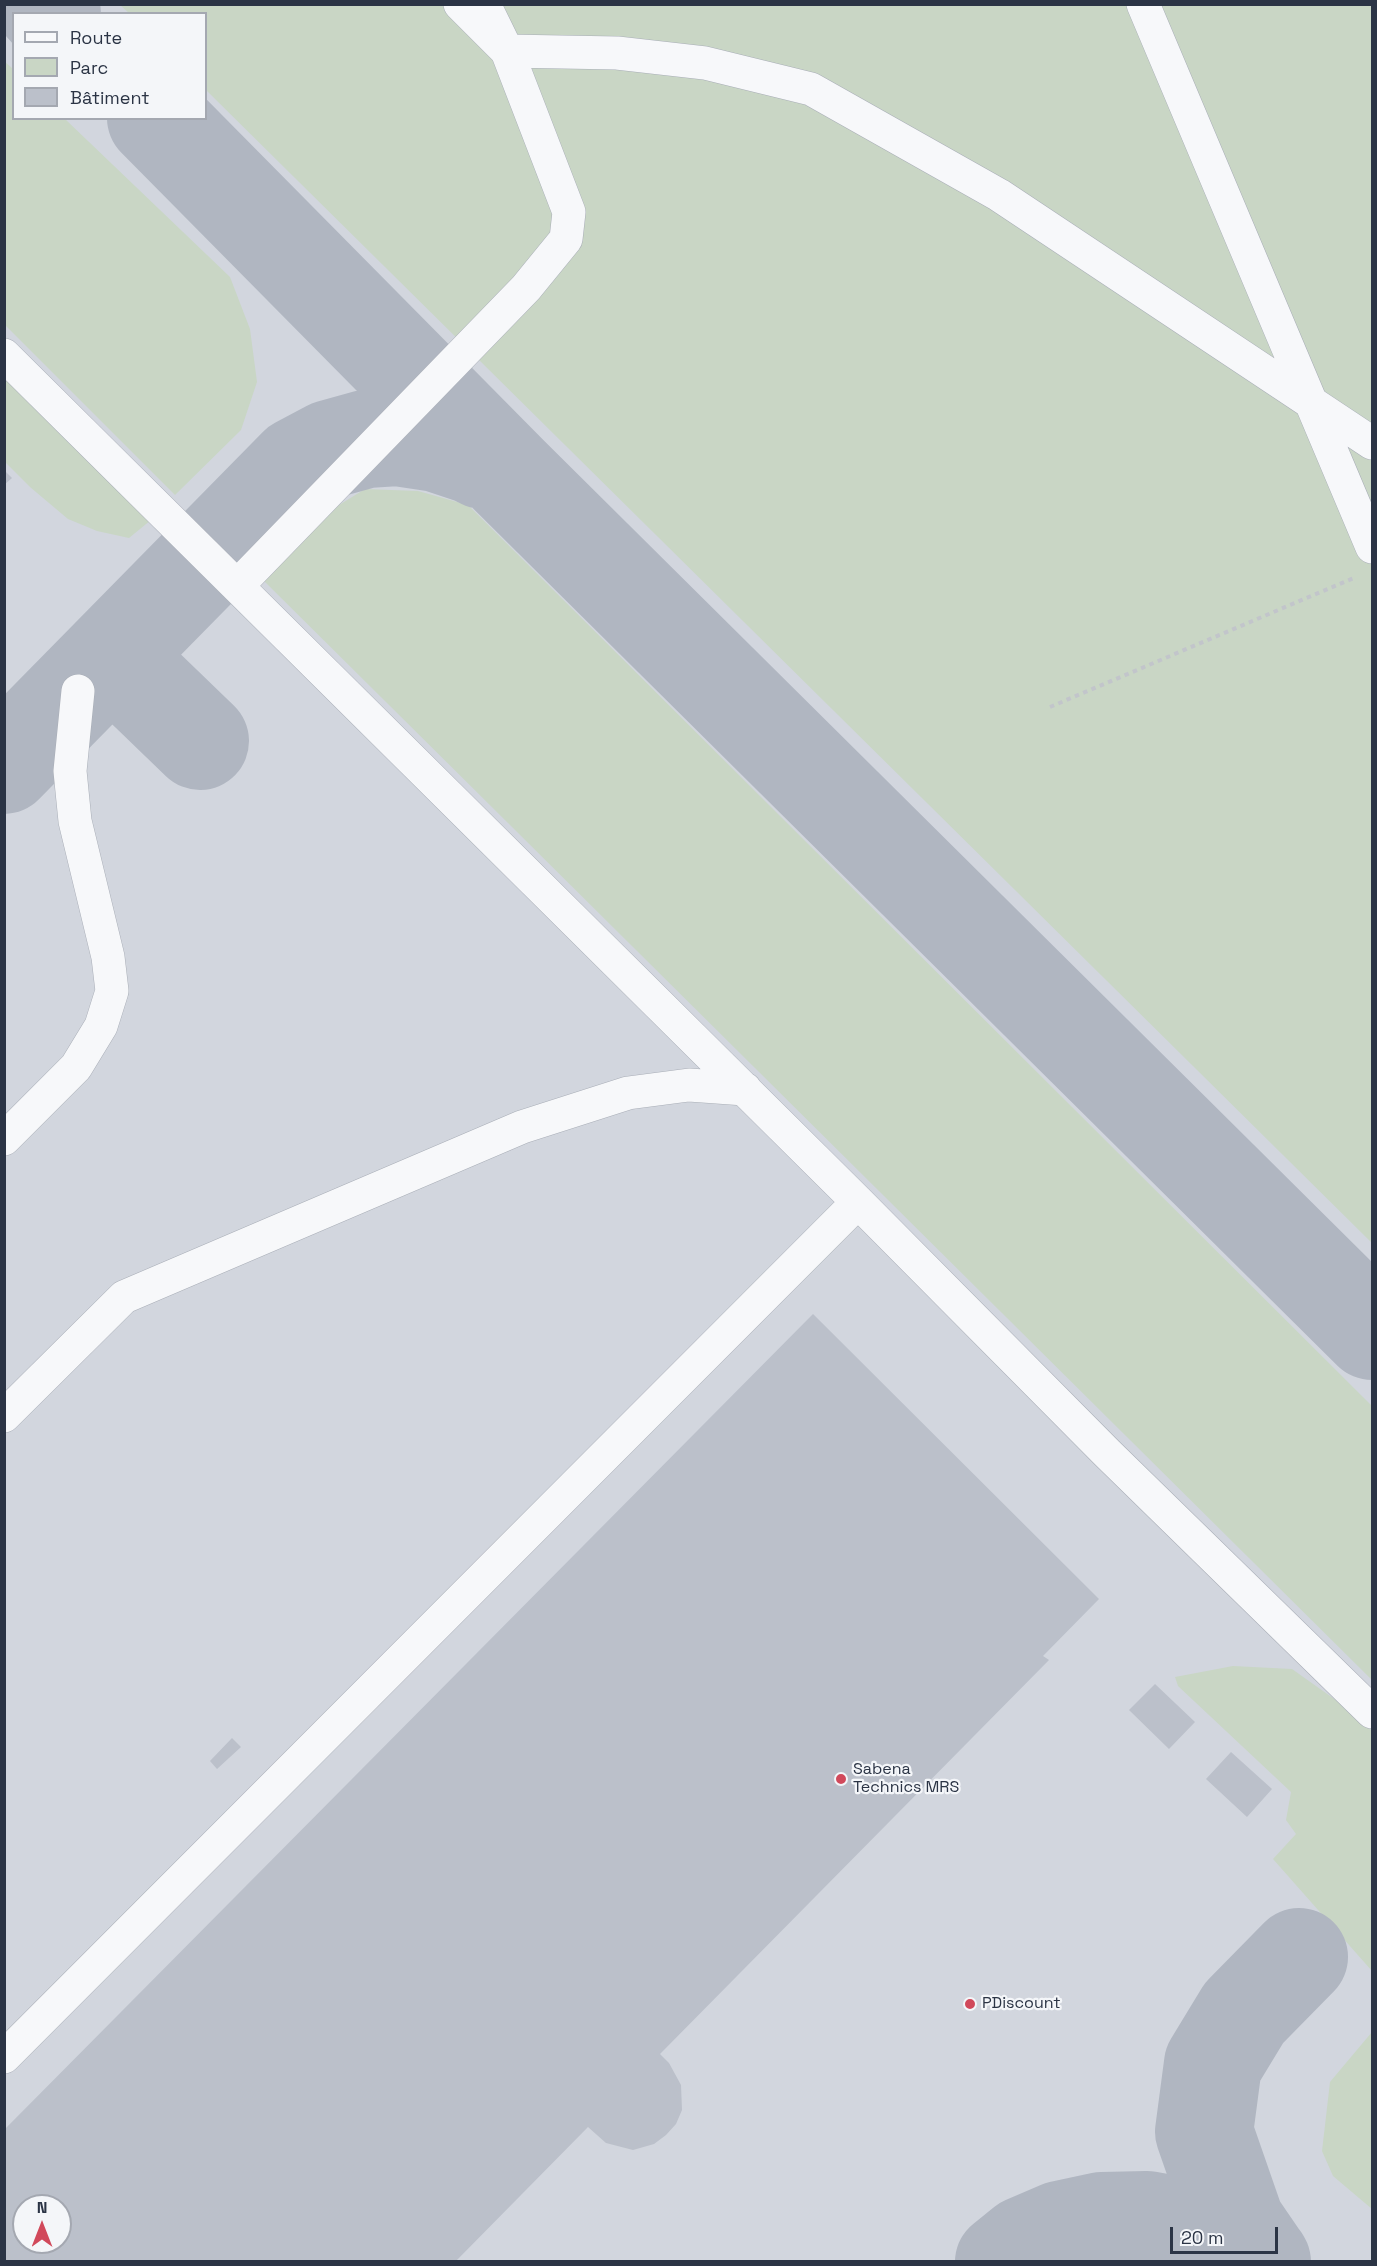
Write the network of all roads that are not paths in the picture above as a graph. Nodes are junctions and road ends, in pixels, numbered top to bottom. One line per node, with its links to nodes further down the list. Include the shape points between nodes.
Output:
1 (460, 4): 4 (lane)
2 (484, 4): 4 (lane)
3 (1143, 4): 6 (lane)
4 (507, 51): 6 (lane, via 617,53 705,63 811,89 999,195); 9 (lane, via 569,212 566,239 526,288)
5 (4, 355): 9 (lane)
6 (1311, 403): 7 (lane); 8 (lane)
7 (1372, 443)
8 (1367, 561)
9 (238, 585): 11 (lane)
10 (78, 691): 12 (lane, via 70,771 75,821 108,957 112,991 101,1026 76,1067)
11 (745, 1089): 13 (lane); 14 (lane, via 689,1085 628,1093 522,1127 124,1297)
12 (4, 1139)
13 (858, 1202): 15 (lane); 16 (lane)
14 (4, 1416)
15 (1372, 1712)
16 (4, 2057)

